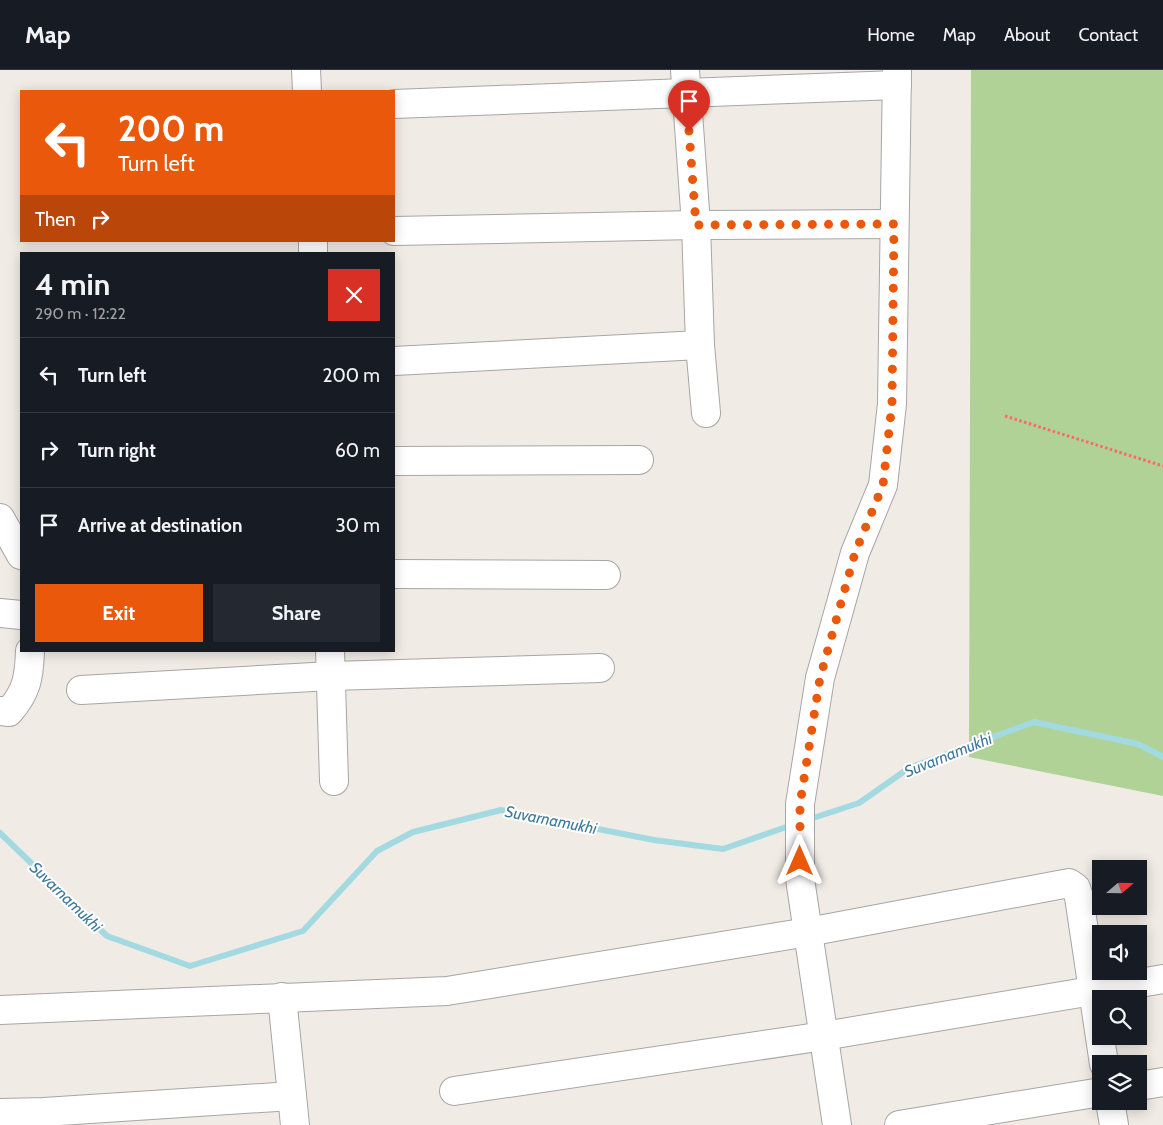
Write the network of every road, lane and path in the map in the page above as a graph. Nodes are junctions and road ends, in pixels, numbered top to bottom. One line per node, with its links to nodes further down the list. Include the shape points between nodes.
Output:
1 (306, 70): 4 (street)
2 (897, 78): 3 (street); 6 (street)
3 (686, 82): 5 (street); 7 (street)
4 (306, 90)
5 (395, 104)
6 (894, 224): 7 (street); 28 (street, via 892,404 883,485 855,553 820,678 800,804 800,879)
7 (696, 225): 8 (street); 9 (street)
8 (395, 231)
9 (700, 345): 10 (street); 11 (street)
10 (395, 361)
11 (706, 413)
12 (1005, 416): 15 (path)
13 (639, 460): 14 (street)
14 (395, 461)
15 (1163, 466)
16 (0, 518): 17 (street)
17 (20, 553)
18 (395, 574): 19 (street)
19 (606, 575)
20 (0, 613): 21 (street)
21 (20, 615)
22 (30, 652): 26 (street, via 29,676 22,697 9,712)
23 (331, 664): 24 (street); 25 (street); 27 (street)
24 (600, 668)
25 (81, 690)
26 (0, 711)
27 (334, 781)
28 (808, 932): 30 (street, via 1069,883 1080,897); 33 (street, via 447,992); 35 (street)
29 (1163, 980): 31 (street)
30 (1093, 990)
31 (1099, 990)
32 (1092, 991): 35 (street)
33 (282, 997): 34 (street); 40 (street)
34 (0, 1010)
35 (824, 1036): 38 (street); 44 (street)
36 (1163, 1082): 37 (street)
37 (1147, 1085)
38 (454, 1091)
39 (1092, 1093): 45 (street)
40 (292, 1096): 42 (street); 43 (street)
41 (1112, 1110): 46 (street)
42 (0, 1113)
43 (295, 1125)
44 (837, 1125)
45 (899, 1125)
46 (1114, 1125)

